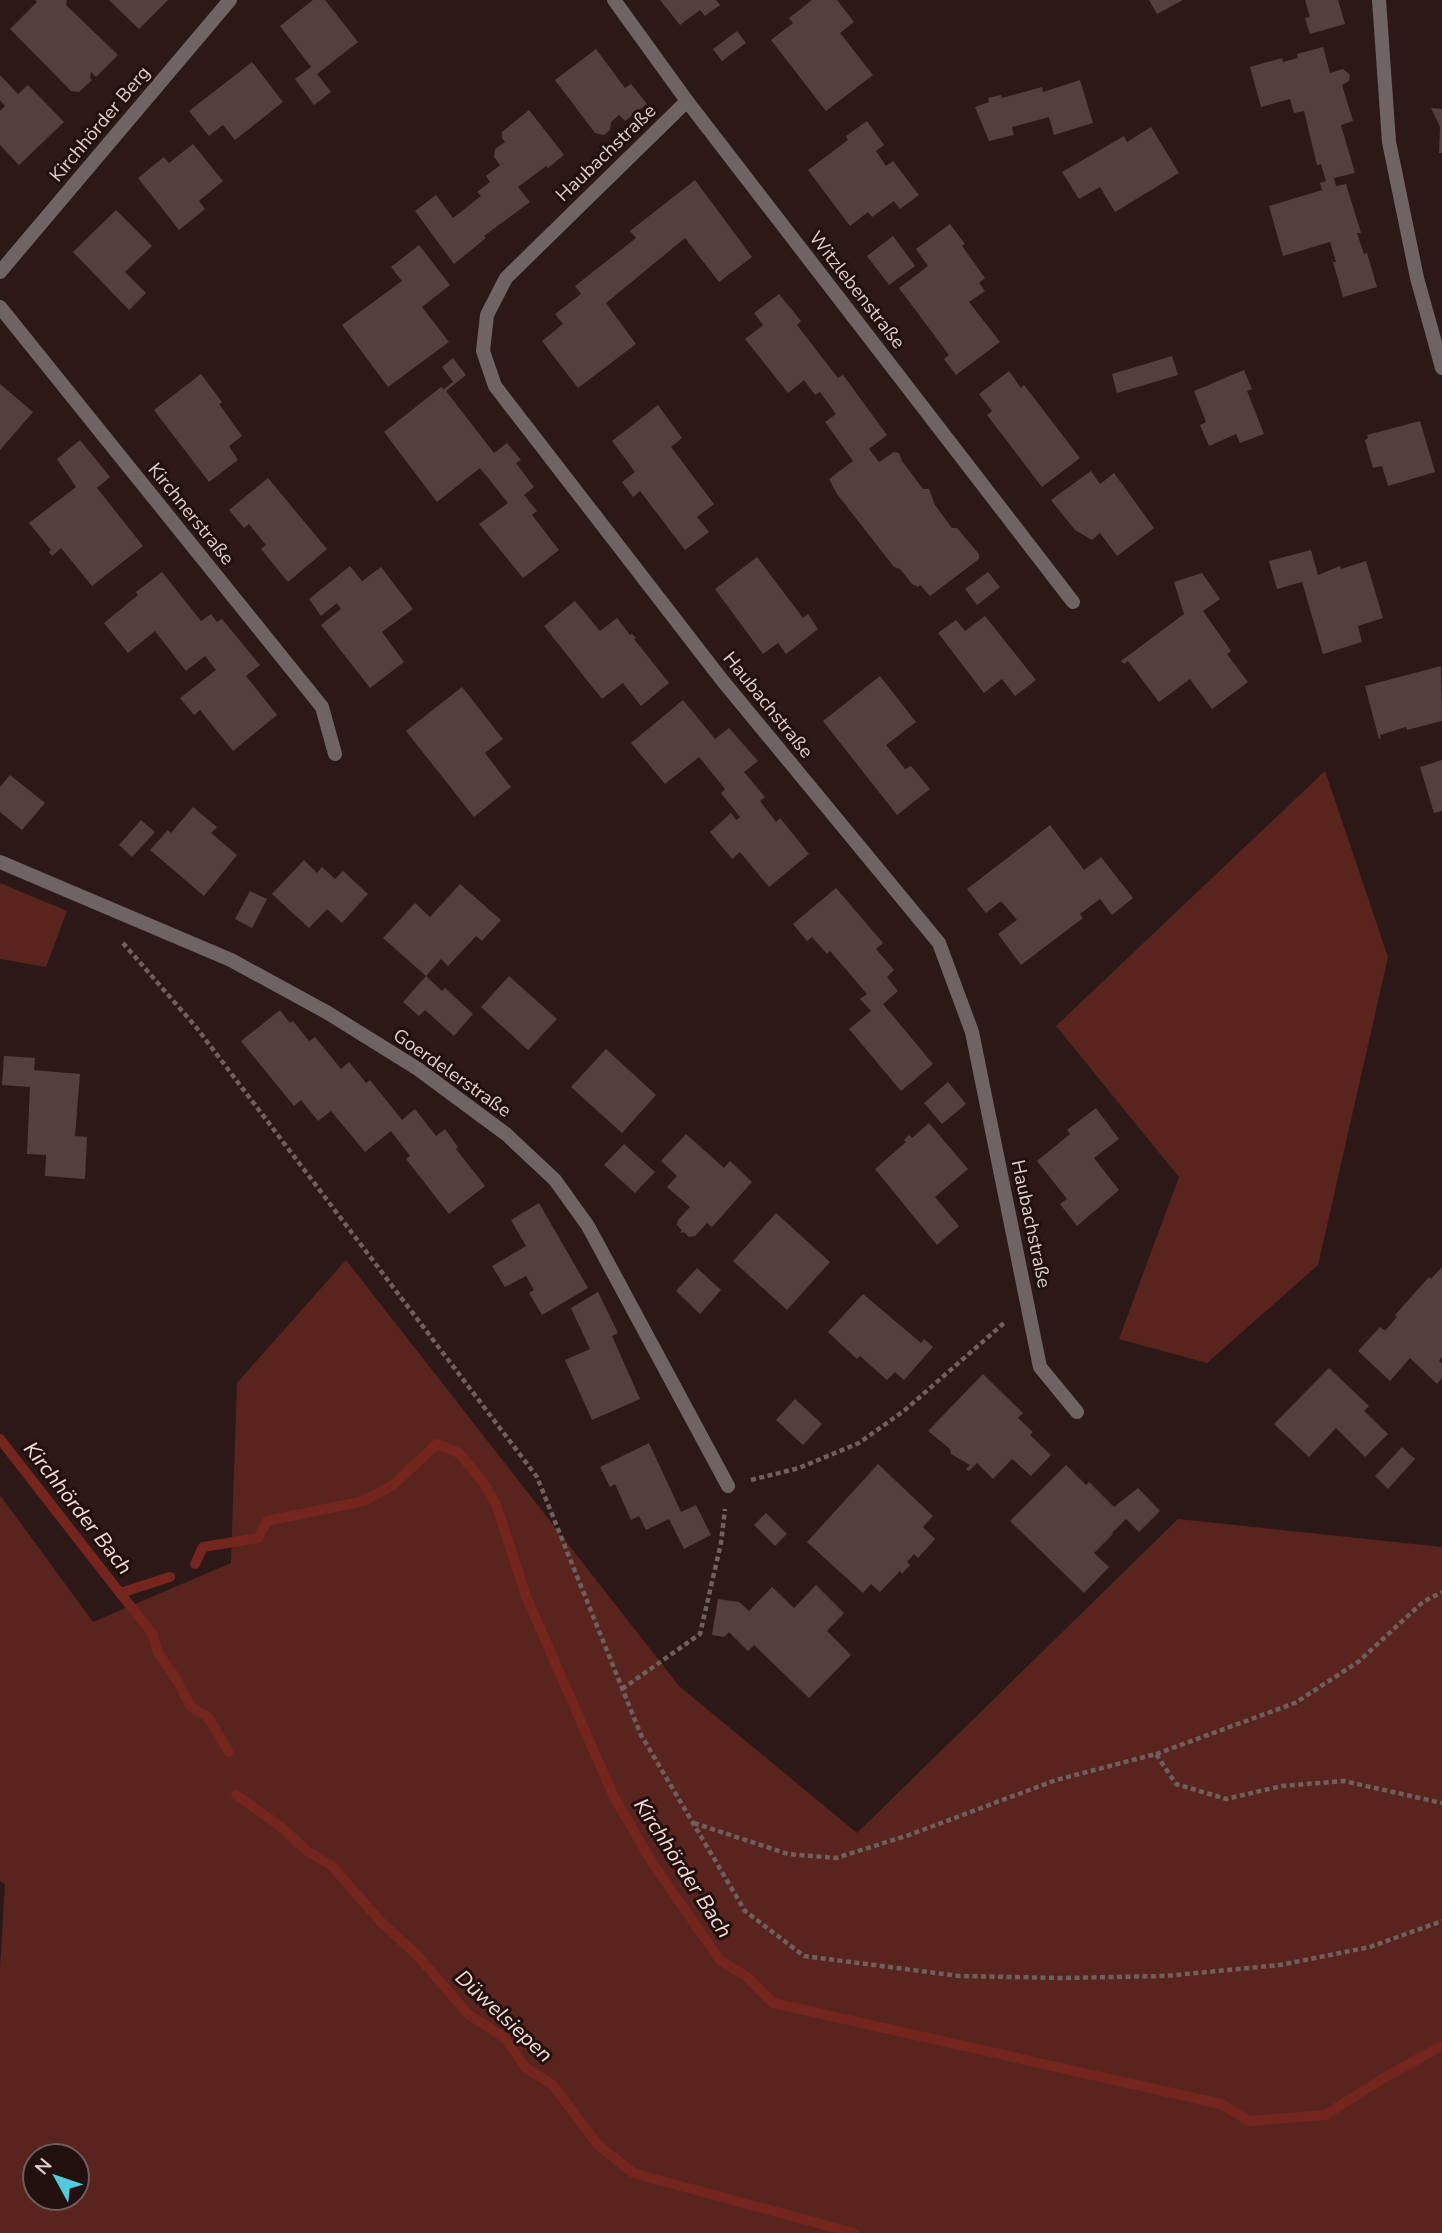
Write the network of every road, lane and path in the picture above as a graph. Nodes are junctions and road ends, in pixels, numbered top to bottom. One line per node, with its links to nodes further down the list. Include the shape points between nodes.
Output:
1 (230, 0): 5 (street, Kirchhörder Berg)
2 (614, 0): 4 (street, Witzlebenstraße)
3 (1379, 0): 7 (street, via 1389,142 1417,278)
4 (687, 101): 8 (street, Witzlebenstraße); 12 (street, Haubachstraße, via 506,278 487,315 483,351 495,386 722,680 939,943 972,1032)
5 (0, 272)
6 (0, 307): 9 (street, Kirchnerstraße, via 323,707)
7 (1442, 368)
8 (1073, 602)
9 (335, 754)
10 (0, 862): 14 (street, Goerdelerstraße, via 231,960 418,1069 506,1134 555,1181 588,1226)
11 (122, 942): 16 (path, via 197,1027 537,1477)
12 (1027, 1303): 13 (street, Haubachstraße, via 1040,1367); 14 (path, via 905,1410 859,1443 799,1468)
13 (1077, 1412)
14 (728, 1486): 16 (path, via 721,1543 700,1634)
15 (1442, 1592): 17 (path, via 1423,1602 1358,1662 1295,1703)
16 (622, 1689): 19 (path, via 640,1735)
17 (1156, 1754): 18 (path, via 1175,1784 1226,1799 1282,1786 1344,1781); 19 (path, via 1056,1780 836,1858 788,1854)
18 (1442, 1803)
19 (693, 1823): 20 (path, via 745,1911 804,1956 960,1976 1165,1976 1280,1965 1370,1947)
20 (1442, 1921)

